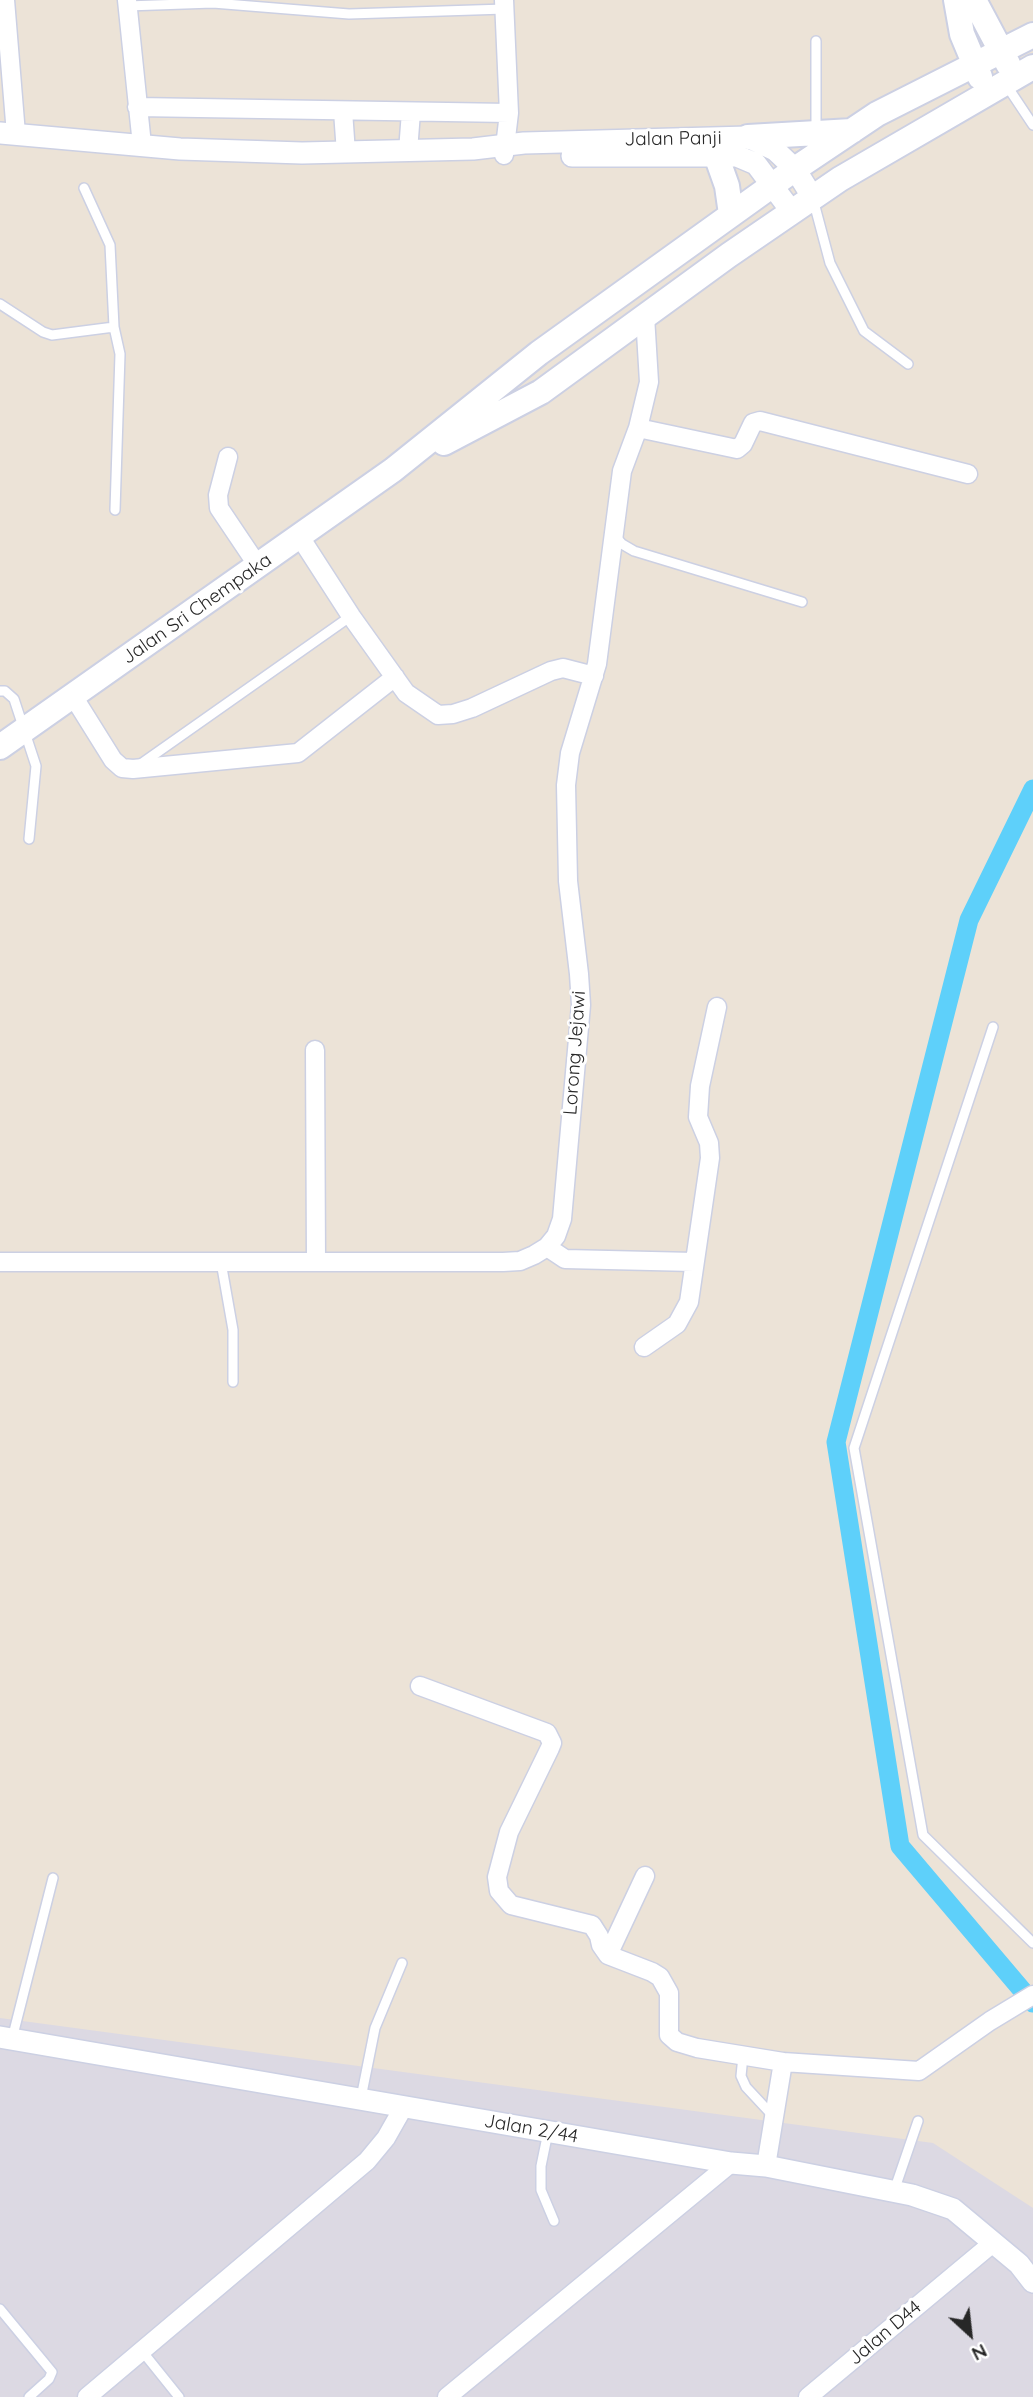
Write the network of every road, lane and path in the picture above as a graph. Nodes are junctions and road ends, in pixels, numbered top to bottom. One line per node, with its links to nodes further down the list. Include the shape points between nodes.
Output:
1 (5, 0): 17 (street)
2 (956, 0): 9 (main road)
3 (974, 0): 8 (main road)
4 (127, 3): 5 (lane, via 213,3 349,13); 11 (street)
5 (505, 4): 14 (street)
6 (1033, 34): 8 (main road)
7 (816, 41): 18 (lane)
8 (1000, 51): 9 (main road); 10 (main road)
9 (974, 64): 10 (main road); 16 (main road)
10 (1010, 80): 15 (lane); 28 (main road)
11 (138, 107): 12 (street); 20 (street)
12 (342, 111): 13 (street); 23 (street)
13 (411, 112): 14 (street); 22 (street)
14 (509, 113): 21 (street)
15 (1033, 125)
16 (852, 131): 18 (main road); 25 (main road)
17 (8, 133): 20 (street)
18 (816, 133): 19 (main road)
19 (748, 137): 21 (street, Jalan Panji); 25 (street, Jalan Panji, via 775,150)
20 (142, 145): 23 (street)
21 (505, 149): 22 (street); 24 (street)
22 (408, 151): 23 (street)
23 (346, 153)
24 (716, 155): 26 (street, via 737,156 756,164); 30 (main road)
25 (795, 169): 26 (main road); 28 (street, Jalan Panji)
26 (773, 185): 29 (street); 30 (main road)
27 (84, 188): 33 (lane, via 109,241)
28 (813, 198): 29 (main road); 34 (lane, via 830,263 864,331)
29 (792, 212): 32 (main road)
30 (731, 214): 37 (main road, via 539,353)
31 (0, 304): 33 (lane, via 52,335)
32 (645, 316): 35 (street, Lorong Jejawi, via 649,382); 37 (main road, via 541,392)
33 (114, 327): 39 (lane, via 120,354)
34 (908, 364)
35 (638, 428): 38 (street, via 737,449 753,423 760,421); 40 (street, Lorong Jejawi, via 622,471)
36 (228, 457): 42 (street, via 219,508)
37 (393, 470): 41 (main road, Jalan Sri Chempaka)
38 (968, 474)
39 (115, 510)
40 (614, 535): 43 (lane, via 634,551); 45 (street, Lorong Jejawi)
41 (300, 537): 42 (main road, Jalan Sri Chempaka); 44 (street)
42 (258, 566): 48 (main road, Jalan Sri Chempaka)
43 (802, 602)
44 (351, 616): 46 (street); 51 (lane)
45 (594, 676): 46 (street, via 563,668 551,671 453,715 438,715 410,696); 56 (street, Lorong Jejawi, via 570,753 566,785 568,881 581,1005 562,1219)
46 (395, 677): 51 (street, via 298,753)
47 (0, 691): 49 (lane, via 14,699)
48 (73, 696): 49 (main road, Jalan Sri Chempaka); 51 (street, via 113,760 122,768)
49 (24, 730): 50 (main road, Jalan Sri Chempaka); 52 (lane, via 36,766)
50 (0, 747)
51 (133, 769)
52 (29, 839)
53 (717, 1007): 60 (street, via 700,1086 698,1116 710,1158)
54 (993, 1027): 66 (lane, via 854,1448 923,1835)
55 (315, 1050): 59 (street)
56 (547, 1247): 59 (street, via 520,1261); 60 (street, via 565,1259)
57 (0, 1262): 58 (street)
58 (221, 1262): 59 (street); 62 (lane, via 233,1330)
59 (316, 1262)
60 (694, 1262): 61 (street, via 684,1314 667,1333)
61 (644, 1347)
62 (233, 1382)
63 (420, 1686): 67 (street, via 547,1732 550,1748 509,1832 497,1877 499,1891 511,1905 592,1925)
64 (645, 1876): 67 (street)
65 (53, 1878): 70 (lane)
66 (1033, 1942)
67 (608, 1955): 71 (street, via 652,1972 665,1983 672,2039 682,2045)
68 (402, 1963): 73 (lane, via 374,2028)
69 (1033, 1995): 72 (street, via 919,2071)
70 (6, 2038): 73 (street, Jalan 2/44)
71 (743, 2056): 72 (street); 75 (lane, via 741,2076 746,2087)
72 (783, 2062): 75 (street)
73 (360, 2100): 74 (street, Jalan 2/44)
74 (403, 2108): 77 (street, Jalan 2/44); 85 (street, via 367,2161)
75 (774, 2117): 79 (street)
76 (918, 2121): 80 (lane)
77 (548, 2132): 78 (street, Jalan 2/44); 81 (lane, via 541,2190)
78 (731, 2163): 79 (street, Jalan 2/44); 89 (street)
79 (766, 2166): 80 (street, Jalan 2/44)
80 (894, 2191): 82 (street, Jalan 2/44, via 953,2209)
81 (554, 2221)
82 (994, 2242): 83 (street, Jalan 2/44); 90 (street, Jalan D44)
83 (1033, 2282)
84 (0, 2309): 86 (lane, via 52,2372)
85 (142, 2351): 87 (street); 88 (lane)
86 (29, 2397)
87 (87, 2397)
88 (179, 2397)
89 (447, 2397)
90 (808, 2397)

